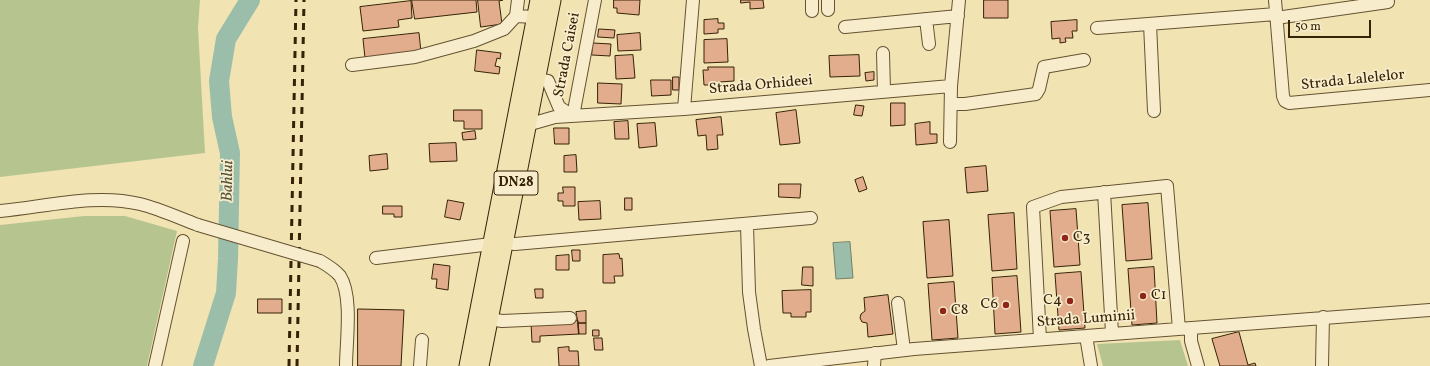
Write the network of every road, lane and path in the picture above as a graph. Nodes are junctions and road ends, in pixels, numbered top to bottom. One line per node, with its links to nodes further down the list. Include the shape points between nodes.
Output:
1 (518, 0): 9 (street)
2 (538, 0): 12 (highway, DN28)
3 (552, 0): 21 (highway, DN28)
4 (595, 0): 28 (street, Strada Caisei)
5 (693, 0): 26 (street)
6 (959, 0): 10 (street)
7 (1274, 0): 11 (street)
8 (1388, 2): 11 (street)
9 (516, 16): 12 (street); 20 (street, via 504,29 474,41 415,57)
10 (958, 16): 13 (street); 22 (street)
11 (1276, 16): 14 (street); 23 (street, Strada Lalelelor, via 1283,96 1290,104)
12 (534, 17): 36 (highway, DN28)
13 (926, 19): 15 (street); 17 (street)
14 (1150, 24): 16 (street); 27 (street)
15 (845, 27)
16 (1096, 28)
17 (929, 44)
18 (884, 53): 24 (street)
19 (1084, 60): 25 (street, via 1044,67 1036,94)
20 (352, 65)
21 (535, 80): 28 (street, via 548,81 559,107 564,113); 29 (highway, DN28)
22 (951, 86): 24 (street, Strada Orhideei); 25 (street)
23 (1430, 90)
24 (884, 92): 26 (street, Strada Orhideei)
25 (952, 104): 30 (street)
26 (684, 108): 28 (street, Strada Orhideei)
27 (1154, 111)
28 (573, 116): 29 (street, Strada Orhideei, via 555,117)
29 (526, 125): 36 (highway, DN28)
30 (950, 142)
31 (1104, 192): 44 (street, via 1166,186); 45 (street); 47 (street, via 1061,196 1033,207)
32 (0, 211): 52 (street, bridge, via 94,200 140,204 198,225 320,261 340,277 346,291)
33 (810, 218): 34 (street)
34 (747, 225): 36 (street); 57 (street, via 749,292)
35 (183, 241): 51 (street)
36 (498, 244): 37 (street); 42 (highway, DN28)
37 (376, 258)
38 (898, 303): 49 (street)
39 (1430, 310): 41 (street, Strada Luminii)
40 (570, 318): 42 (street)
41 (1323, 318): 43 (street, Strada Luminii); 62 (street)
42 (483, 322): 54 (street); 55 (highway, DN28); 56 (highway, DN28)
43 (1191, 328): 44 (street, Strada Luminii); 61 (street, via 1191,341)
44 (1179, 329): 45 (street, Strada Luminii)
45 (1112, 333): 46 (street, Strada Luminii)
46 (1086, 336): 47 (street, Strada Luminii); 60 (street)
47 (1040, 339): 49 (street, Strada Luminii)
48 (422, 340): 53 (street)
49 (904, 350): 50 (street, Strada Luminii)
50 (875, 353): 58 (street, Strada Luminii); 59 (street)
51 (155, 366)
52 (346, 366)
53 (420, 366)
54 (461, 366)
55 (468, 366)
56 (480, 366)
57 (761, 366)
58 (769, 366)
59 (874, 366)
60 (1091, 366)
61 (1198, 366)
62 (1322, 366)

